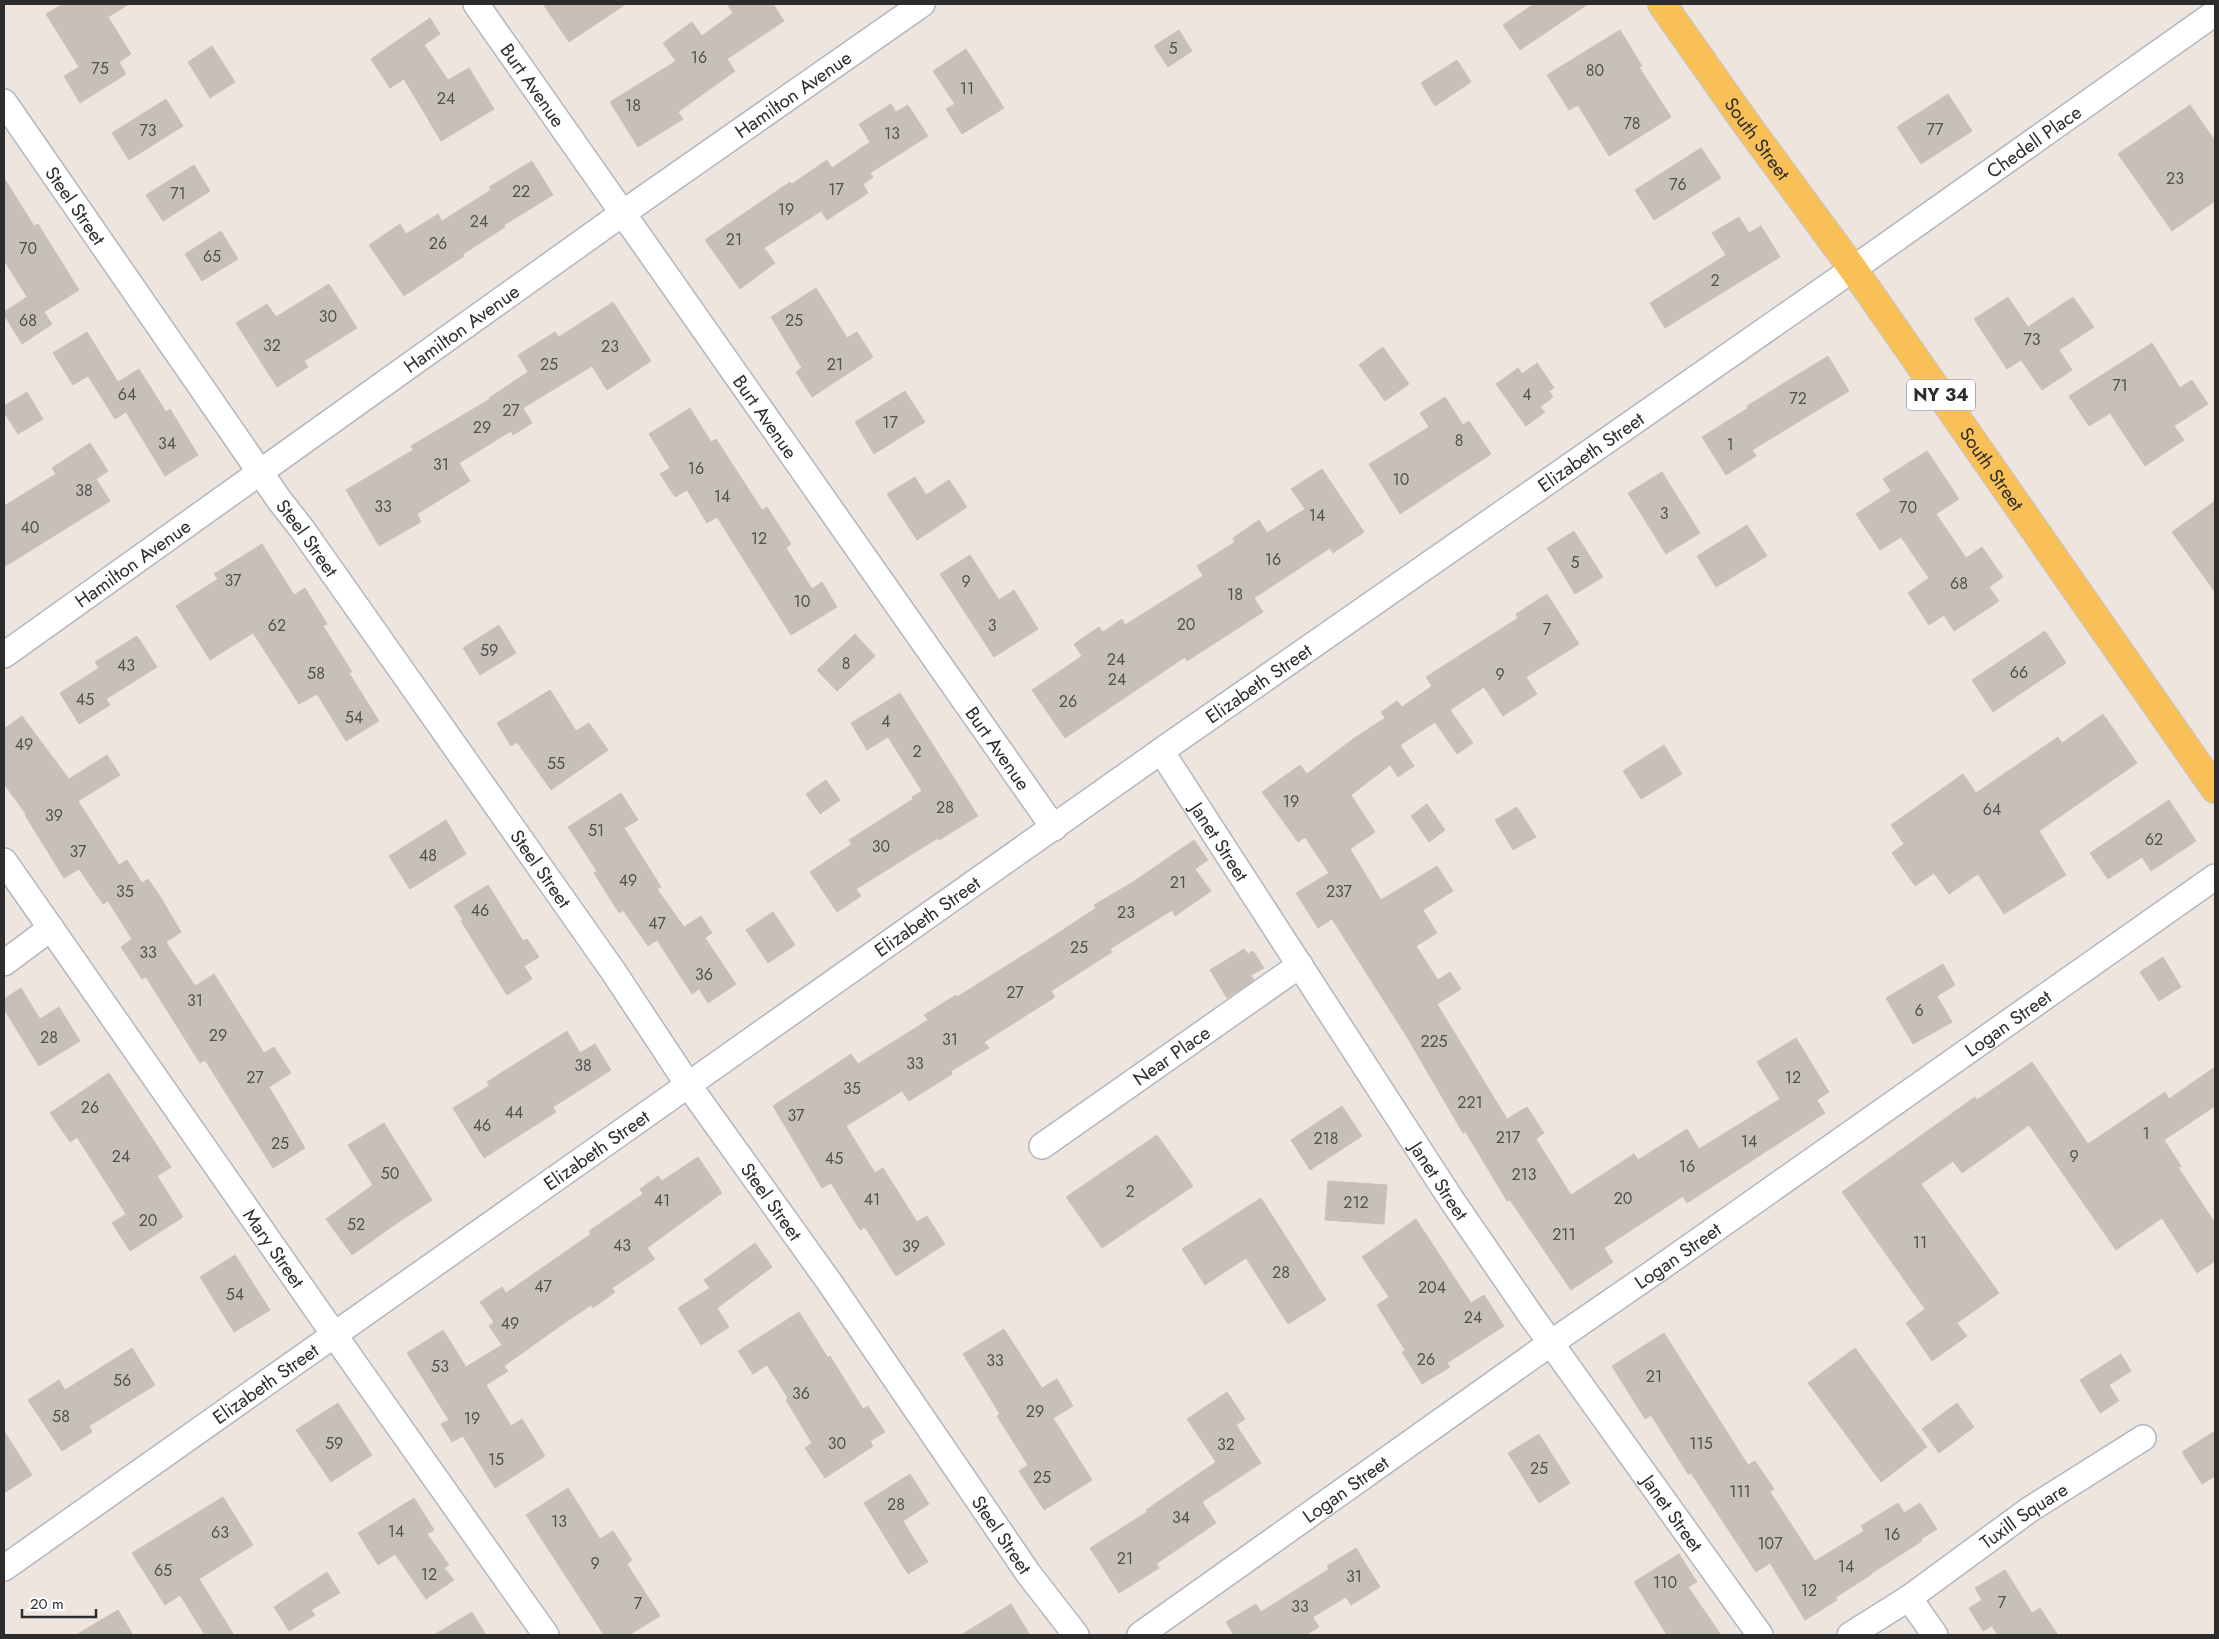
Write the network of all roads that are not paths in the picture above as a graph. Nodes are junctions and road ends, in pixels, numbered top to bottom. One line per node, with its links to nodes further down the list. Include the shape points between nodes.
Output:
1 (476, 4): 6 (street, Burt Avenue)
2 (922, 4): 6 (street, Hamilton Avenue)
3 (1662, 4): 7 (main road, South Street / NY 34)
4 (2215, 13): 7 (street, Chedell Place)
5 (4, 102): 8 (street, Steel Street)
6 (623, 213): 8 (street, Hamilton Avenue); 12 (street, Burt Avenue)
7 (1853, 269): 10 (street, Elizabeth Street); 11 (main road, South Street / NY 34)
8 (260, 472): 9 (street, Hamilton Avenue); 18 (street, Steel Street, via 613,971)
9 (4, 655)
10 (1161, 751): 12 (street, Elizabeth Street); 17 (street, Janet Street)
11 (2215, 789)
12 (1054, 828): 18 (street, Elizabeth Street)
13 (4, 861): 15 (street, Mary Street)
14 (2215, 877): 21 (street, Logan Street)
15 (50, 928): 16 (street); 20 (street, Mary Street)
16 (4, 963)
17 (1300, 965): 19 (street, Near Place); 21 (street, Janet Street, via 1450,1199)
18 (690, 1086): 20 (street, Elizabeth Street); 26 (street, Steel Street, via 830,1282 1028,1573)
19 (1042, 1146)
20 (335, 1334): 23 (street, Elizabeth Street); 25 (street, Mary Street)
21 (1551, 1343): 27 (street, Logan Street); 28 (street, Janet Street)
22 (2143, 1438): 24 (street, Tuxill Square, via 2028,1510)
23 (4, 1568)
24 (1909, 1598): 29 (street, Tuxill Square); 30 (street)
25 (546, 1635)
26 (1076, 1635)
27 (1140, 1635)
28 (1760, 1635)
29 (1850, 1635)
30 (1935, 1635)

